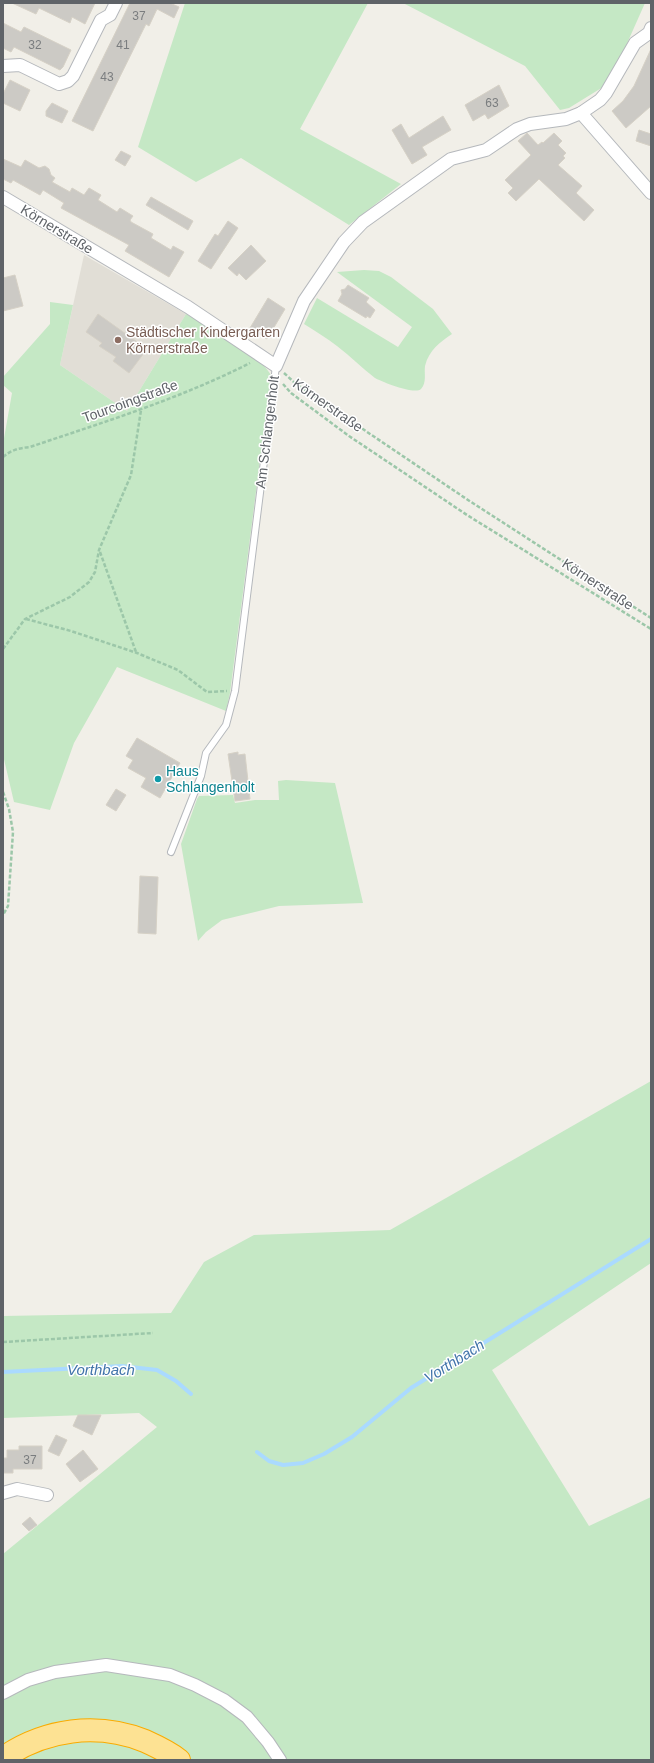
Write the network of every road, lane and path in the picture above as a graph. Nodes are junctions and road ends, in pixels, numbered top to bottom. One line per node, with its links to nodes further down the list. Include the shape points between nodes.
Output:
1 (116, 3): 3 (street, via 110,15 101,20 73,76 68,81 59,84 20,65)
2 (651, 28): 4 (street, Am Schlangenholt, via 649,34 636,43 606,93)
3 (3, 66)
4 (581, 113): 5 (street); 8 (street, Am Schlangenholt, via 566,119 530,124 517,129 486,150 451,159 363,222 344,242 304,301)
5 (651, 193)
6 (3, 197): 7 (street, Körnerstraße, via 188,307)
7 (262, 356): 8 (street, Körnerstraße); 9 (path, Tourcoingstraße, via 214,381)
8 (276, 366): 12 (path, Körnerstraße, via 296,384 468,500); 14 (path, via 279,380 291,393 349,436 468,515); 17 (lane, Am Schlangenholt)
9 (141, 410): 10 (path, Tourcoingstraße, via 18,448); 11 (path, via 131,475)
10 (3, 457)
11 (99, 550): 13 (path, via 95,572 89,582 70,597); 16 (path)
12 (651, 618)
13 (25, 619): 15 (path); 16 (path)
14 (651, 629)
15 (3, 649)
16 (137, 653): 17 (path, via 178,670 207,692)
17 (235, 691): 19 (lane, Am Schlangenholt, via 226,725 206,753 201,776)
18 (3, 792): 20 (path, via 13,832 8,906)
19 (171, 852)
20 (3, 915)
21 (153, 1333): 22 (path)
22 (3, 1342)
23 (3, 1493): 24 (street, via 17,1489)
24 (47, 1495)
25 (3, 1693): 28 (street, via 28,1680 55,1672 106,1665 170,1675 224,1700 247,1717)
26 (3, 1758): 27 (highway, via 38,1739 59,1733 106,1730 130,1735 156,1745)
27 (179, 1760)
28 (280, 1760)

